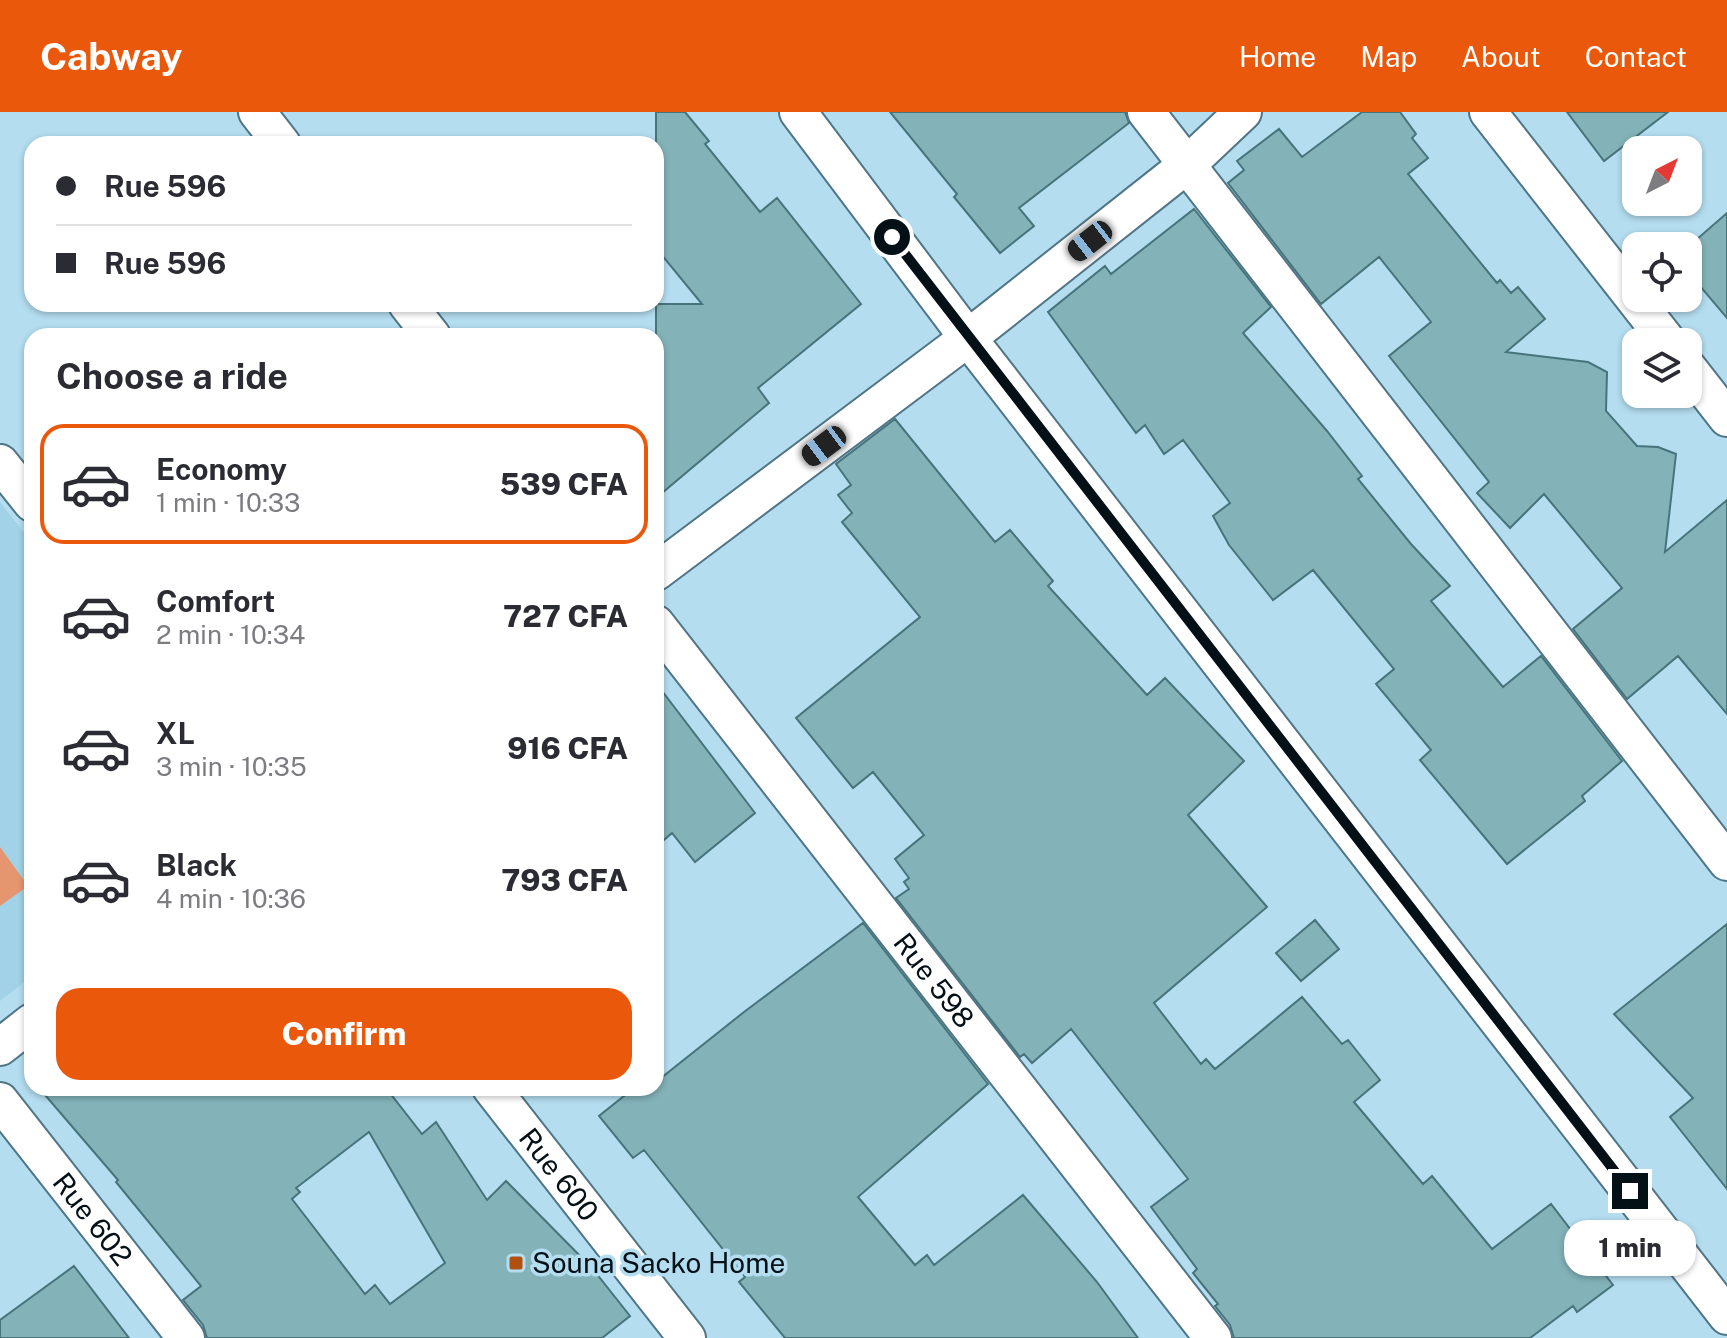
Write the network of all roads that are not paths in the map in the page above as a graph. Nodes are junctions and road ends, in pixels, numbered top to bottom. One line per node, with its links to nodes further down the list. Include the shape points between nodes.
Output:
1 (257, 112): 6 (street)
2 (798, 112): 11 (street)
3 (1146, 112): 7 (street)
4 (1243, 112): 7 (street)
5 (1488, 112): 10 (street)
6 (276, 136)
7 (1188, 164): 11 (street); 18 (street)
8 (413, 312): 9 (street)
9 (426, 328)
10 (1657, 328)
11 (968, 338): 16 (street); 23 (street)
12 (1702, 386): 13 (street)
13 (1727, 418)
14 (0, 463): 15 (street)
15 (24, 493)
16 (664, 566)
17 (664, 634): 26 (street, Rue 598)
18 (1727, 862)
19 (24, 1028): 20 (street)
20 (0, 1047)
21 (497, 1096): 25 (street, Rue 600)
22 (0, 1101): 24 (street, Rue 602)
23 (1727, 1316)
24 (186, 1338)
25 (687, 1338)
26 (1213, 1338)

